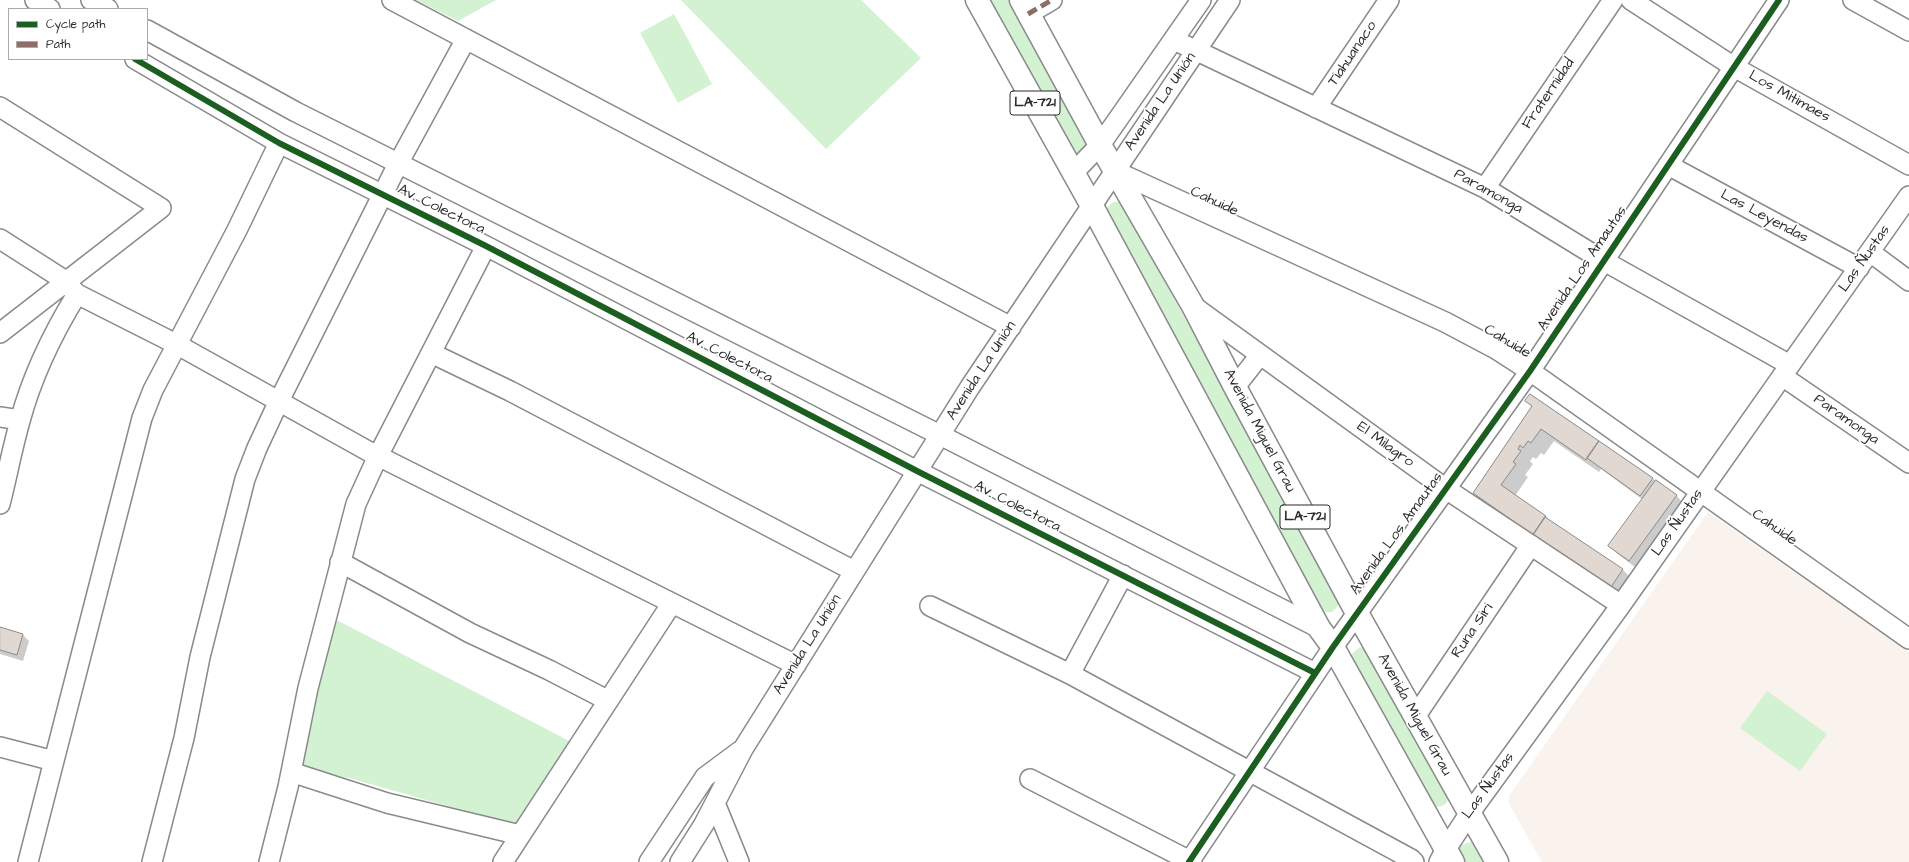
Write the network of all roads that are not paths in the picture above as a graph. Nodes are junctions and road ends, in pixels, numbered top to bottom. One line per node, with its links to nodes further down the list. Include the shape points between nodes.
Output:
1 (34, 0): 14 (street)
2 (91, 0): 15 (street)
3 (392, 0): 18 (street)
4 (977, 0): 31 (main road, LA-721)
5 (1052, 0): 13 (street)
6 (1201, 0): 19 (street, Avenida La Unión)
7 (1230, 0): 20 (street, Avenida La Unión)
8 (1389, 0): 24 (street, Tiahuanaco)
9 (1613, 0): 32 (street, Fraternidad)
10 (1631, 0): 22 (street, Los Mitimaes)
11 (1779, 0): 22 (street, Avenida Los Amautas)
12 (1853, 0): 17 (street)
13 (1025, 7): 26 (main road, Avenida Miguel Grau / LA-721)
14 (48, 8)
15 (106, 8)
16 (148, 31): 27 (street, Av. Colectora, via 296,112)
17 (1909, 31)
18 (466, 39): 27 (street); 44 (street)
19 (1174, 40): 20 (street, Paramonga); 26 (street, Avenida La Unión)
20 (1196, 50): 24 (street, Paramonga); 30 (street, Avenida La Unión)
21 (137, 60): 25 (street, Av. Colectora)
22 (1734, 67): 28 (street, Los Mitimaes); 29 (street, Avenida Los Amautas)
23 (0, 107): 42 (street, via 161,208)
24 (1316, 108): 32 (street, Paramonga)
25 (279, 144): 33 (street, Av. Colectora); 46 (street, via 237,230)
26 (1100, 145): 30 (main road, Avenida Miguel Grau / LA-721); 31 (street, Avenida La Unión)
27 (399, 162): 33 (street); 55 (street, Av. Colectora)
28 (1909, 164)
29 (1668, 165): 39 (street, Avenida Los Amautas); 40 (street, Las Leyendas)
30 (1115, 171): 35 (street, Avenida La Unión); 43 (main road, Avenida Miguel Grau / LA-721); 50 (street, Cahuide, via 1445,322 1496,349)
31 (1073, 173): 35 (main road, LA-721)
32 (1485, 188): 39 (street, Paramonga)
33 (382, 196): 37 (street, Av. Colectora); 52 (street)
34 (1909, 196): 38 (street, Las Ñustas)
35 (1092, 206): 44 (street, Avenida La Unión); 70 (main road, LA-721)
36 (0, 239): 42 (street)
37 (486, 246): 47 (street); 58 (street, Av. Colectora)
38 (1870, 252): 40 (street, Las Ñustas); 41 (street)
39 (1604, 261): 49 (street, Paramonga); 50 (street, Avenida Los Amautas)
40 (1859, 268): 49 (street, Las Ñustas)
41 (1909, 280)
42 (71, 288): 45 (street); 46 (street); 54 (street)
43 (1193, 306): 48 (street, El Milagro); 51 (main road, Avenida Miguel Grau / LA-721)
44 (1011, 327): 55 (street, Avenida La Unión)
45 (0, 333)
46 (176, 344): 52 (street); 80 (street, via 142,418)
47 (431, 353): 56 (street); 64 (street, via 517,394)
48 (1260, 355): 51 (street); 59 (street, El Milagro)
49 (1786, 370): 57 (street, Paramonga); 60 (street, Las Ñustas)
50 (1530, 371): 59 (street, Avenida Los Amautas); 60 (street, Cahuide)
51 (1235, 387): 69 (main road, Avenida Miguel Grau / LA-721)
52 (278, 403): 56 (street); 89 (street, via 245,479)
53 (0, 417): 54 (street)
54 (20, 420): 61 (street)
55 (940, 435): 58 (street, Avenida La Unión); 70 (street, Av. Colectora)
56 (378, 456): 63 (street, via 356,504); 66 (street)
57 (1909, 464)
58 (917, 471): 64 (street, Avenida La Unión); 65 (street, Av. Colectora)
59 (1446, 489): 62 (street, El Milagro); 69 (street, Avenida Los Amautas)
60 (1700, 492): 67 (street, Las Ñustas); 71 (street, Cahuide)
61 (0, 504)
62 (1531, 545): 67 (street, El Milagro); 77 (street, Runa Siri)
63 (340, 562): 76 (street, via 470,633); 82 (street, via 308,688)
64 (854, 571): 73 (street, Avenida La Unión)
65 (1123, 576): 74 (street, Av. Colectora); 75 (street)
66 (672, 603): 73 (street); 76 (street)
67 (1620, 605): 85 (street, Las Ñustas)
68 (930, 606): 75 (street)
69 (1357, 613): 72 (street, Avenida Los Amautas); 77 (main road, Avenida Miguel Grau / LA-721)
70 (1319, 628): 72 (main road, LA-721)
71 (1909, 639)
72 (1333, 647): 74 (street, Avenida Los Amautas); 87 (main road, LA-721)
73 (796, 665): 79 (street, Avenida La Unión)
74 (1315, 673): 81 (street, Avenida Los Amautas)
75 (1070, 674): 81 (street)
76 (607, 700): 86 (street)
77 (1414, 717): 85 (main road, Avenida Miguel Grau / LA-721)
78 (0, 747): 80 (street)
79 (743, 749): 84 (street, Avenida La Unión); 92 (street, Avenida La Unión, via 705,777)
80 (54, 761): 88 (street)
81 (1250, 771): 95 (street, Avenida Los Amautas); 96 (street)
82 (291, 772): 86 (street, via 387,803); 90 (street)
83 (1030, 779): 95 (street)
84 (715, 803): 93 (street, Avenida La Unión); 94 (street)
85 (1469, 814): 87 (street, Las Ñustas); 97 (main road, Avenida Miguel Grau / LA-721)
86 (520, 835): 91 (street)
87 (1446, 858)
88 (28, 862)
89 (152, 862)
90 (269, 862)
91 (503, 862)
92 (649, 862)
93 (680, 862)
94 (739, 862)
95 (1191, 862)
96 (1414, 862)
97 (1497, 862)

